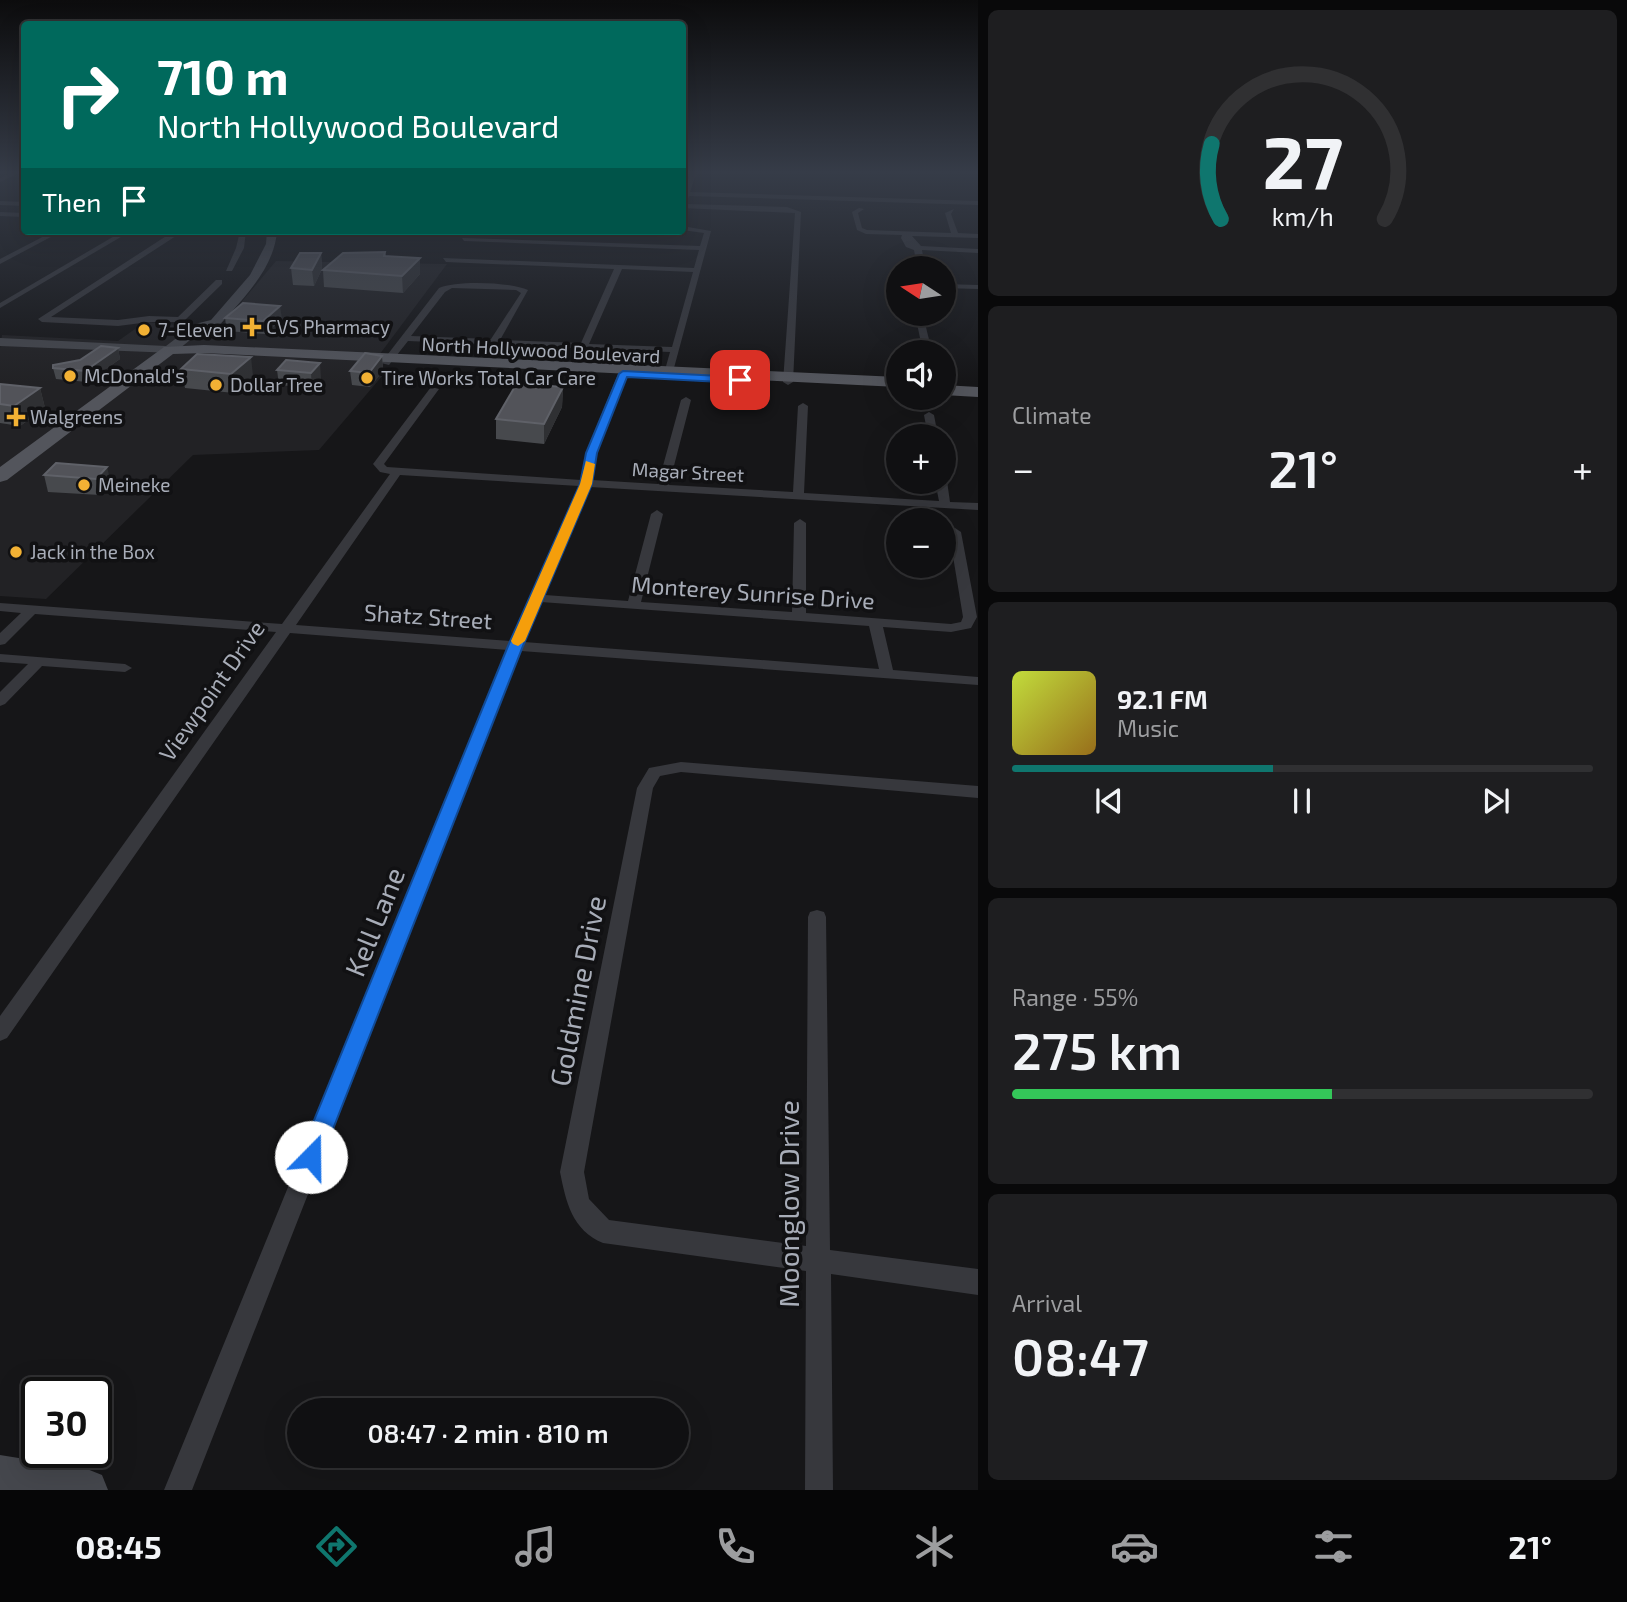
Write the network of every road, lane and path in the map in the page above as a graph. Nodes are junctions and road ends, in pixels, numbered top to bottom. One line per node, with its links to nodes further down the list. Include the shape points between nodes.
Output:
1 (35, 244): 15 (street)
2 (107, 244): 22 (street)
3 (159, 244): 19 (street, via 41,319 180,320)
4 (241, 244): 17 (street)
5 (271, 244): 27 (main road, via 255,276 213,323 200,327)
6 (460, 244): 16 (street, via 446,260)
7 (578, 244): 11 (street)
8 (705, 244): 11 (street)
9 (796, 244): 32 (street)
10 (908, 244): 12 (street)
11 (704, 248): 18 (street)
12 (916, 248): 13 (street); 14 (street)
13 (978, 251)
14 (918, 256)
15 (0, 262)
16 (619, 267): 18 (street); 26 (street)
17 (229, 269)
18 (698, 271): 28 (street)
19 (219, 282)
20 (956, 286): 21 (street)
21 (978, 287)
22 (0, 306)
23 (404, 338): 25 (street); 25 (street, via 442,290 452,286 522,290 525,292); 29 (street)
24 (0, 342): 27 (main road, North Hollywood Boulevard)
25 (494, 342): 26 (street)
26 (584, 346): 28 (street)
27 (176, 350): 29 (main road, North Hollywood Boulevard); 41 (main road); 45 (main road)
28 (676, 350): 31 (street)
29 (388, 360): 30 (main road, North Hollywood Boulevard); 31 (main road, North Hollywood Boulevard)
30 (623, 374): 31 (main road, North Hollywood Boulevard); 49 (street, Kell Lane, via 592,453)
31 (669, 374): 32 (main road, North Hollywood Boulevard)
32 (788, 380): 33 (main road, North Hollywood Boulevard); 36 (main road, North Hollywood Boulevard)
33 (886, 382)
34 (956, 385): 35 (main road)
35 (978, 386)
36 (886, 387)
37 (434, 389): 47 (street, via 378,464)
38 (956, 391): 39 (main road)
39 (978, 392)
40 (686, 400): 50 (street)
41 (94, 406): 45 (main road, via 94,413); 46 (main road)
42 (803, 406): 53 (street)
43 (929, 415): 44 (street)
44 (931, 424)
45 (71, 437): 48 (main road)
46 (23, 459): 48 (main road, via 24,467)
47 (397, 472): 49 (street, Magar Street); 65 (street, Viewpoint Drive)
48 (8, 478): 51 (main road)
49 (586, 484): 50 (street, Magar Street); 59 (street, Kell Lane)
50 (662, 489): 53 (street, Magar Street)
51 (0, 492)
52 (943, 494): 54 (street)
53 (798, 496): 54 (street, Magar Street)
54 (945, 505): 55 (street, Magar Street)
55 (978, 507)
56 (657, 514): 60 (street)
57 (800, 523): 63 (street)
58 (956, 538): 64 (street, Monterey Sunrise Drive, via 970,617 966,625)
59 (537, 598): 60 (street, Monterey Sunrise Drive); 67 (street, Kell Lane)
60 (634, 605): 63 (street, Monterey Sunrise Drive)
61 (0, 607): 62 (street, Shatz Street)
62 (32, 609): 65 (street, Shatz Street); 66 (street)
63 (799, 617): 64 (street, Monterey Sunrise Drive)
64 (874, 622): 71 (street)
65 (284, 629): 67 (street, Shatz Street); 76 (street, Viewpoint Drive)
66 (0, 641)
67 (516, 646): 71 (street, Shatz Street); 81 (street, Kell Lane)
68 (0, 658): 69 (street)
69 (39, 661): 70 (street); 73 (street)
70 (125, 668)
71 (887, 674): 72 (street, Shatz Street)
72 (978, 681)
73 (0, 701)
74 (978, 792): 77 (street, Goldmine Drive, via 681,767 655,772 645,788 572,1172 578,1205 603,1231)
75 (817, 918): 77 (street, Moonglow Drive)
76 (0, 1032)
77 (820, 1262): 78 (street); 82 (street, Moonglow Drive)
78 (978, 1282)
79 (0, 1476): 80 (main road)
80 (87, 1490)
81 (177, 1490)
82 (819, 1490)

